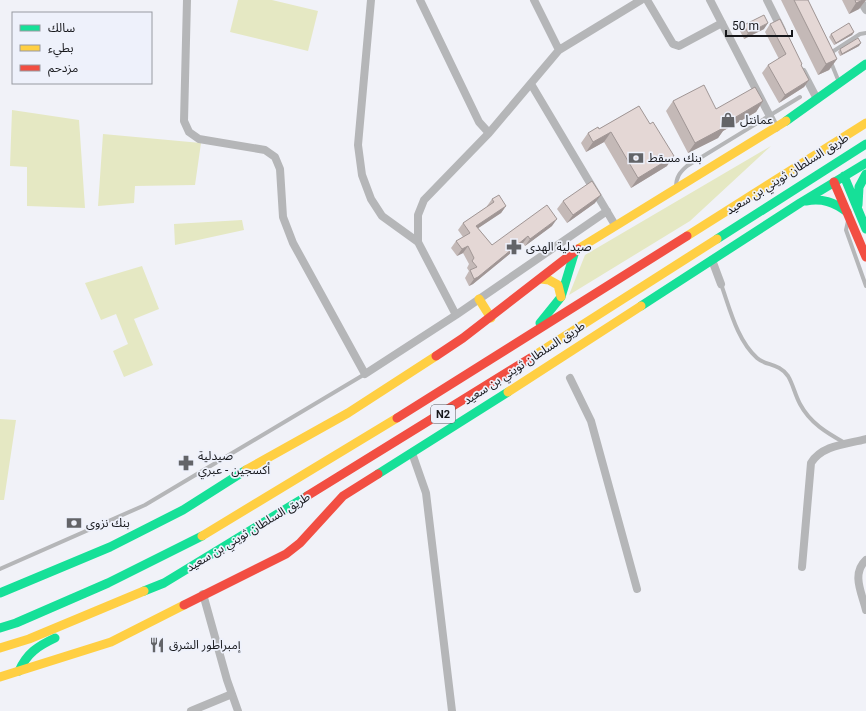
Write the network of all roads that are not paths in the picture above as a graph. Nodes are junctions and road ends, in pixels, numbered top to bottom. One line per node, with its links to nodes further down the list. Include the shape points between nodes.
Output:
1 (187, 0): 49 (street, via 184,122 188,132 199,139 266,150 276,157 280,169 283,217 293,243)
2 (371, 0): 37 (street, via 358,145 362,175 371,199 382,216)
3 (420, 0): 24 (street, via 479,122)
4 (534, 0): 14 (street)
5 (641, 0): 14 (street)
6 (647, 0): 11 (street, via 676,46)
7 (710, 0): 11 (street)
8 (767, 0): 13 (street)
9 (860, 0): 10 (street)
10 (866, 10)
11 (722, 23): 21 (street)
12 (866, 33): 17 (lane, via 830,52 828,57)
13 (785, 35)
14 (559, 50): 18 (street)
15 (799, 64): 20 (street)
16 (866, 64): 17 (main road)
17 (839, 82): 20 (main road)
18 (531, 84): 24 (street); 32 (street)
19 (800, 97): 21 (lane)
20 (817, 99): 23 (main road)
21 (768, 116): 23 (street); 30 (lane, via 687,166 676,180)
22 (866, 123): 48 (main road, طريق السلطان ثويني بن سعيد / N2, via 718,218)
23 (776, 128): 30 (main road)
24 (489, 133): 37 (street, via 424,200 418,215)
25 (866, 144): 57 (main road, طريق السلطان ثويني بن سعيد / N2, via 444,413)
26 (866, 163): 28 (main road)
27 (866, 174): 34 (main road, via 860,187)
28 (844, 176): 29 (main road); 34 (main road)
29 (834, 182): 31 (main road); 33 (main road)
30 (676, 189): 35 (main road)
31 (800, 203): 33 (main road, via 815,200 831,202); 40 (main road)
32 (607, 210): 35 (street); 45 (street)
33 (849, 214): 39 (main road); 43 (lane, via 846,230)
34 (862, 214): 36 (main road)
35 (615, 225): 38 (main road)
36 (866, 229)
37 (418, 242): 46 (street)
38 (575, 251): 41 (main road); 44 (main road)
39 (866, 257)
40 (712, 260): 42 (street); 53 (main road)
41 (541, 279): 44 (main road, via 558,285); 47 (main road)
42 (721, 284): 52 (lane, via 743,342 758,359 778,367 787,376 799,404 818,427)
43 (866, 286)
44 (561, 298): 48 (main road)
45 (479, 299): 46 (street); 47 (main road)
46 (456, 315): 49 (street)
47 (491, 318): 59 (main road, via 348,413 267,457 183,510 110,547)
48 (532, 332): 62 (main road, طريق السلطان ثويني بن سعيد / N2, via 436,395 193,541 108,583)
49 (365, 374): 56 (lane, via 145,505)
50 (570, 378): 58 (street, via 591,421)
51 (866, 438): 52 (street)
52 (847, 444): 55 (street, via 823,450 811,463)
53 (412, 453): 60 (main road, via 338,499 300,543 286,554); 69 (street, via 426,493)
54 (866, 560): 61 (street, via 859,566 857,576)
55 (802, 567)
56 (0, 570)
57 (164, 582): 63 (main road, طريق السلطان ثويني بن سعيد / N2, via 29,639); 64 (main road, via 107,614 30,651)
58 (637, 589)
59 (0, 593)
60 (204, 594): 64 (main road, via 111,642); 66 (street)
61 (866, 610)
62 (0, 628)
63 (0, 648)
64 (19, 671): 65 (main road)
65 (0, 677)
66 (232, 694): 67 (street); 68 (street)
67 (191, 711)
68 (238, 711)
69 (452, 711)

